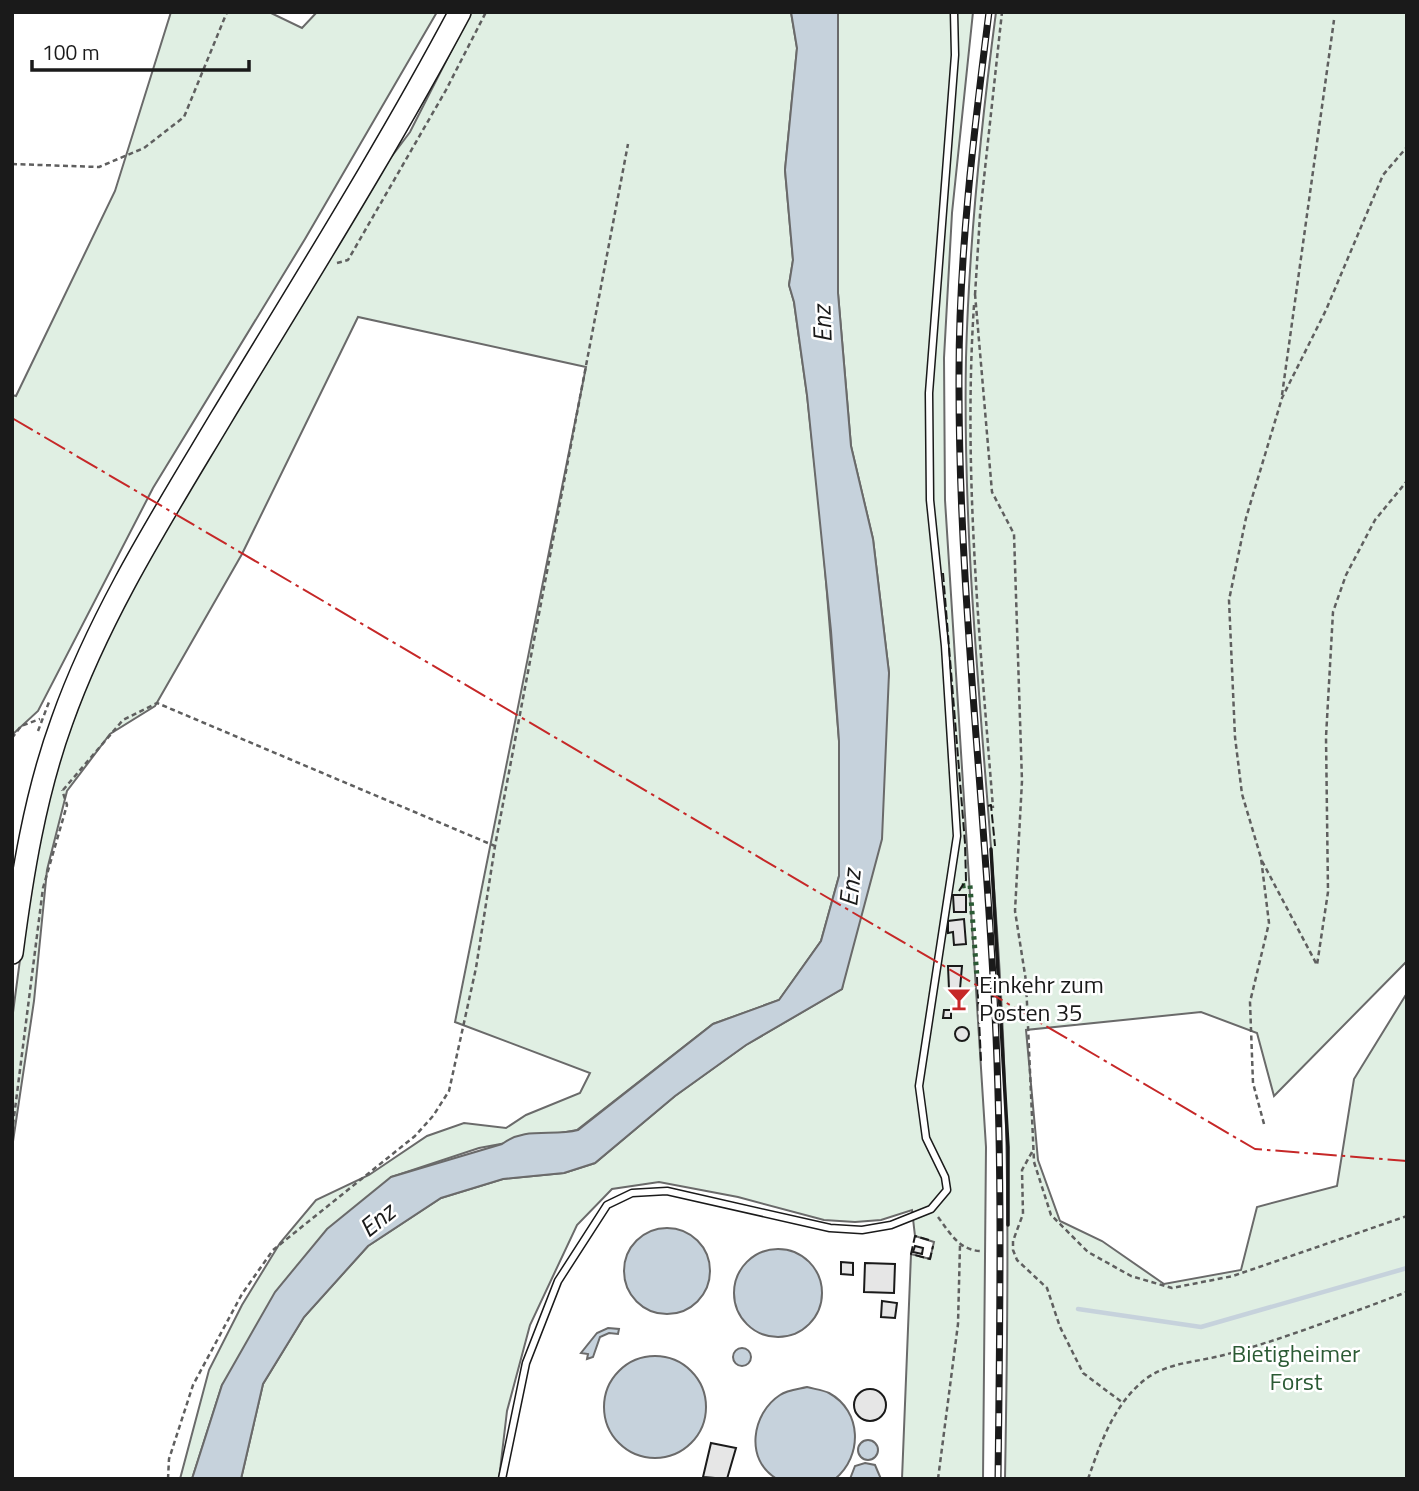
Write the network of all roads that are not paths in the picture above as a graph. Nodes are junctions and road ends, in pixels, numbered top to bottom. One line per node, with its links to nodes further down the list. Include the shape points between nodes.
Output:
1 (460, 12): 3 (main road, via 154,529 89,658 61,723 53,788 26,860)
2 (954, 12): 4 (lane, via 955,55 929,393 930,500 957,836 919,1086 926,1138 946,1177 945,1194 931,1209 891,1225 846,1230 667,1191 642,1191 615,1200 596,1217 558,1282 526,1363)
3 (12, 953)
4 (502, 1479)

